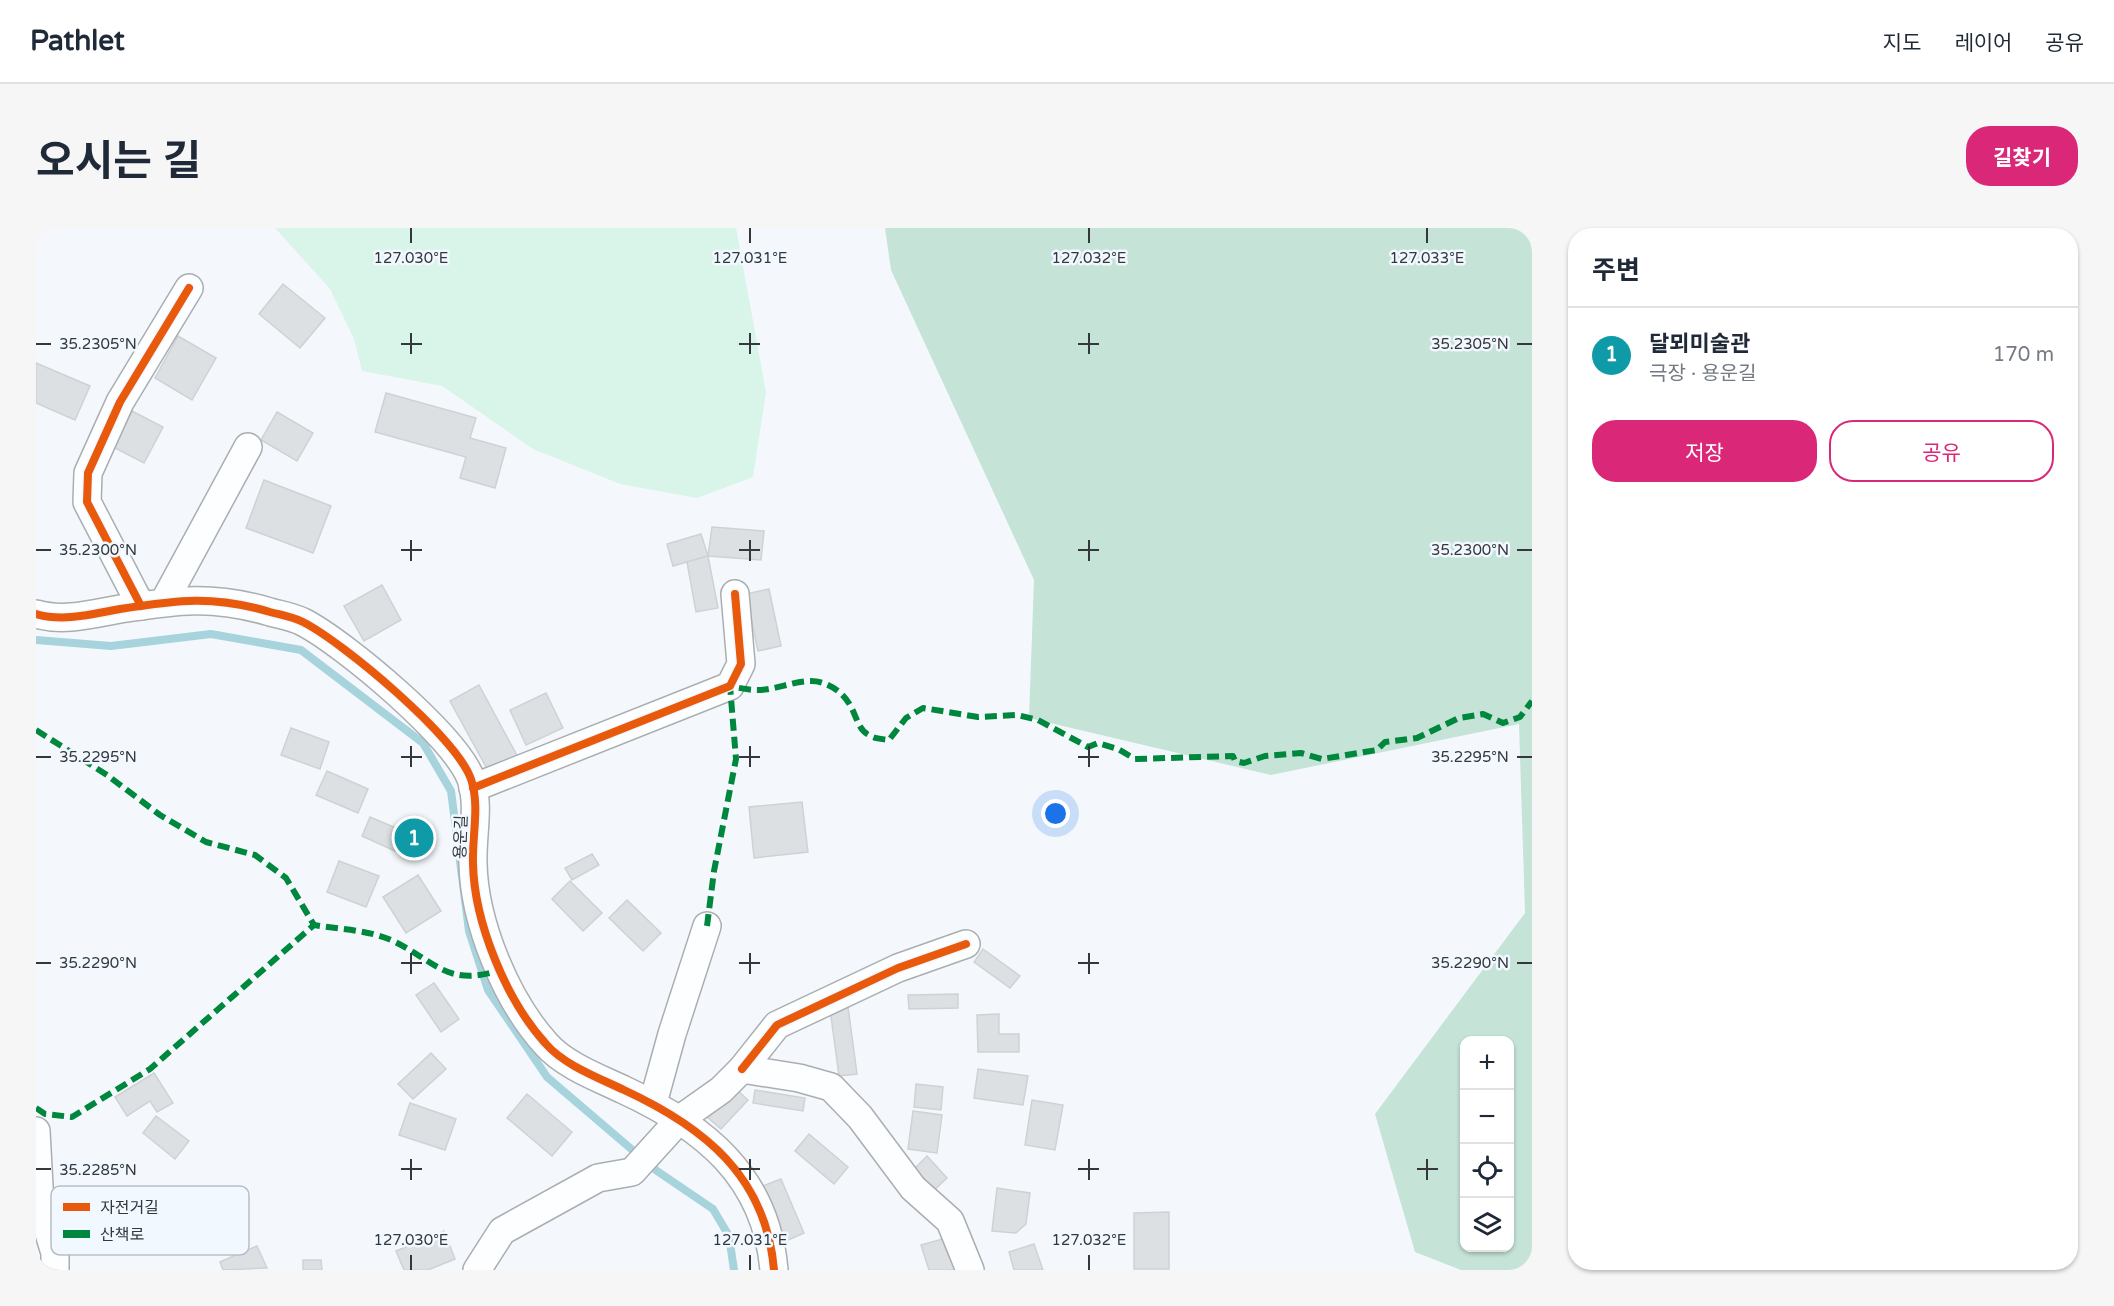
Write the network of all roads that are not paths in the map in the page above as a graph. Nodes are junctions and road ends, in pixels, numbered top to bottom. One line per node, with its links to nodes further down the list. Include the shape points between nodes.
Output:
1 (189, 288): 4 (street, via 120,402 88,473 87,502)
2 (248, 447): 4 (street)
3 (735, 594): 6 (street, via 741,664 730,686)
4 (152, 604): 5 (street, 용운길, via 68,618); 6 (street, 용운길, via 212,599 301,621 339,644 403,699 456,752)
5 (36, 614)
6 (473, 788): 10 (street, 용운길, via 477,901 494,956 513,998 547,1046 606,1082)
7 (707, 926): 10 (street)
8 (966, 944): 9 (street, via 898,968 777,1024)
9 (742, 1069): 11 (street, via 721,1090); 16 (street, via 831,1087 860,1117 913,1188 950,1221)
10 (653, 1103): 11 (street, 용운길)
11 (680, 1119): 14 (street, via 632,1172 598,1178 502,1230); 15 (street, 용운길, via 706,1137 740,1174 760,1208 770,1237)
12 (36, 1131): 13 (street, via 40,1204)
13 (51, 1240)
14 (477, 1270)
15 (774, 1270)
16 (970, 1270)

